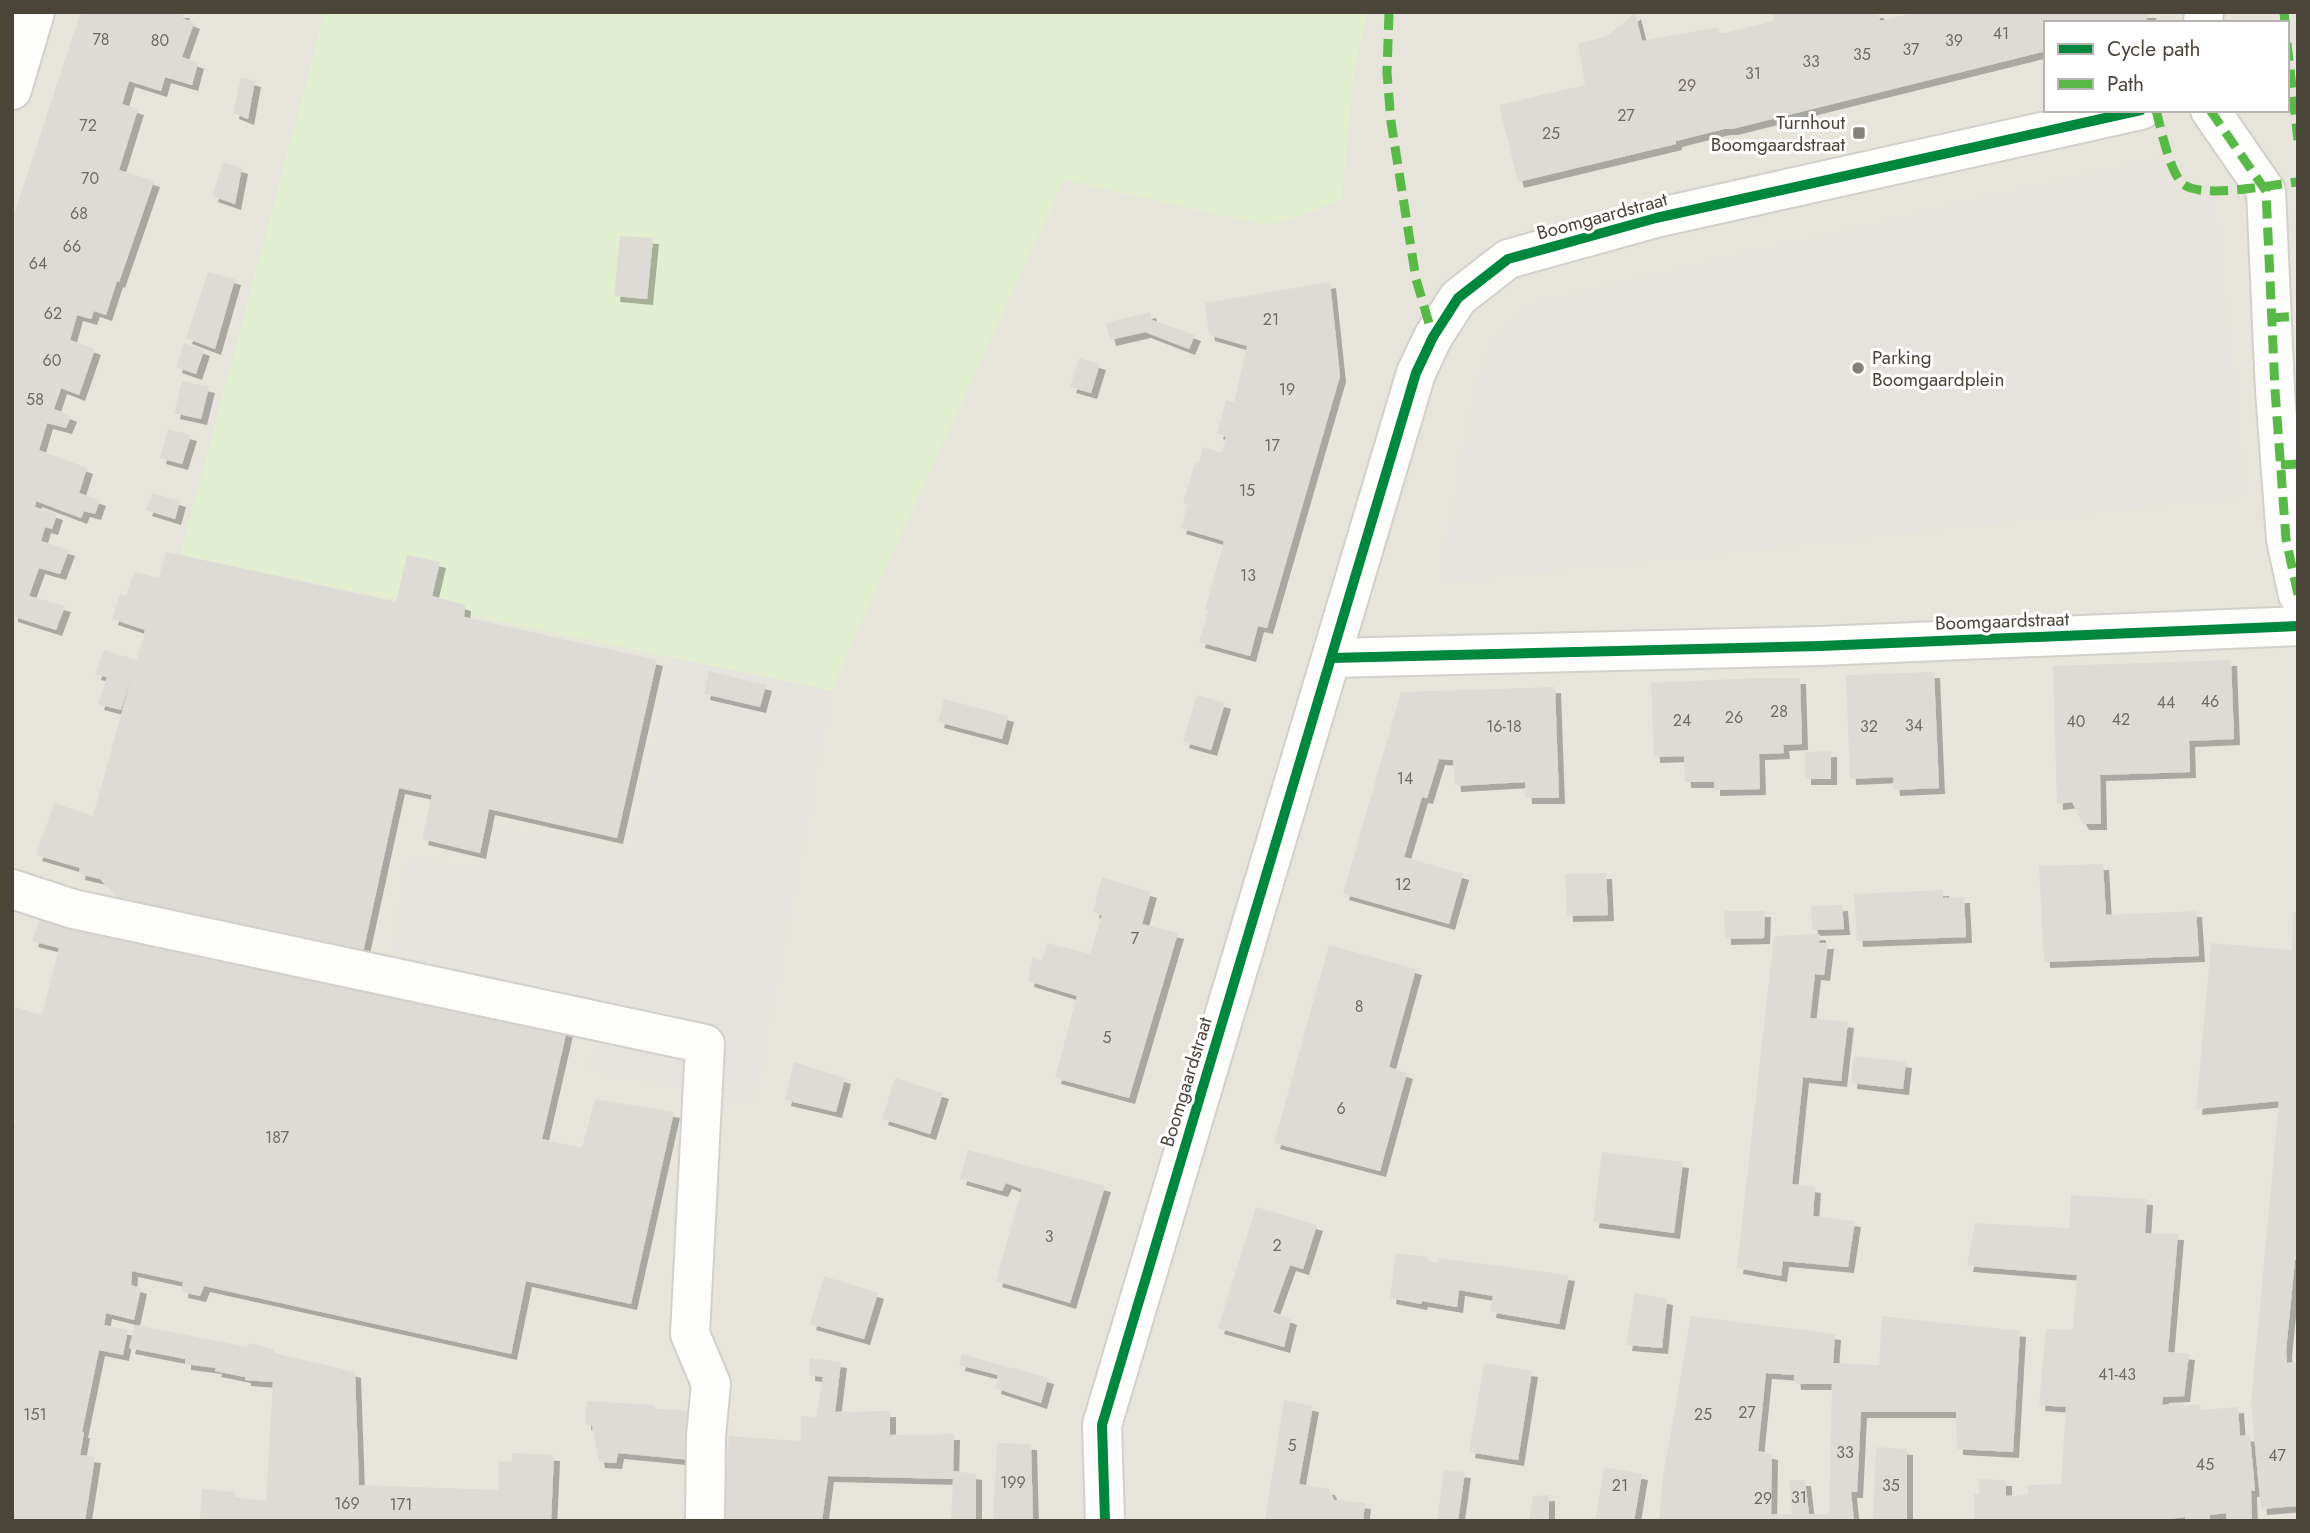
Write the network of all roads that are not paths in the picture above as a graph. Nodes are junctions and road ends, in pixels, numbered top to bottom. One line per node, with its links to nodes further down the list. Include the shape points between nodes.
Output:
1 (35, 12): 2 (street)
2 (12, 90)
3 (2132, 112): 7 (street, Boomgaardstraat, via 1656,218 1508,259 1458,298 1416,373)
4 (2211, 112): 5 (street, via 2266,191 2286,539)
5 (2298, 595)
6 (2298, 626): 7 (street, Boomgaardstraat, via 1806,646)
7 (1331, 658): 10 (street, Boomgaardstraat, via 1101,1426)
8 (12, 889): 9 (street, via 73,909 705,1044 691,1335 710,1384)
9 (705, 1521)
10 (1105, 1521)

